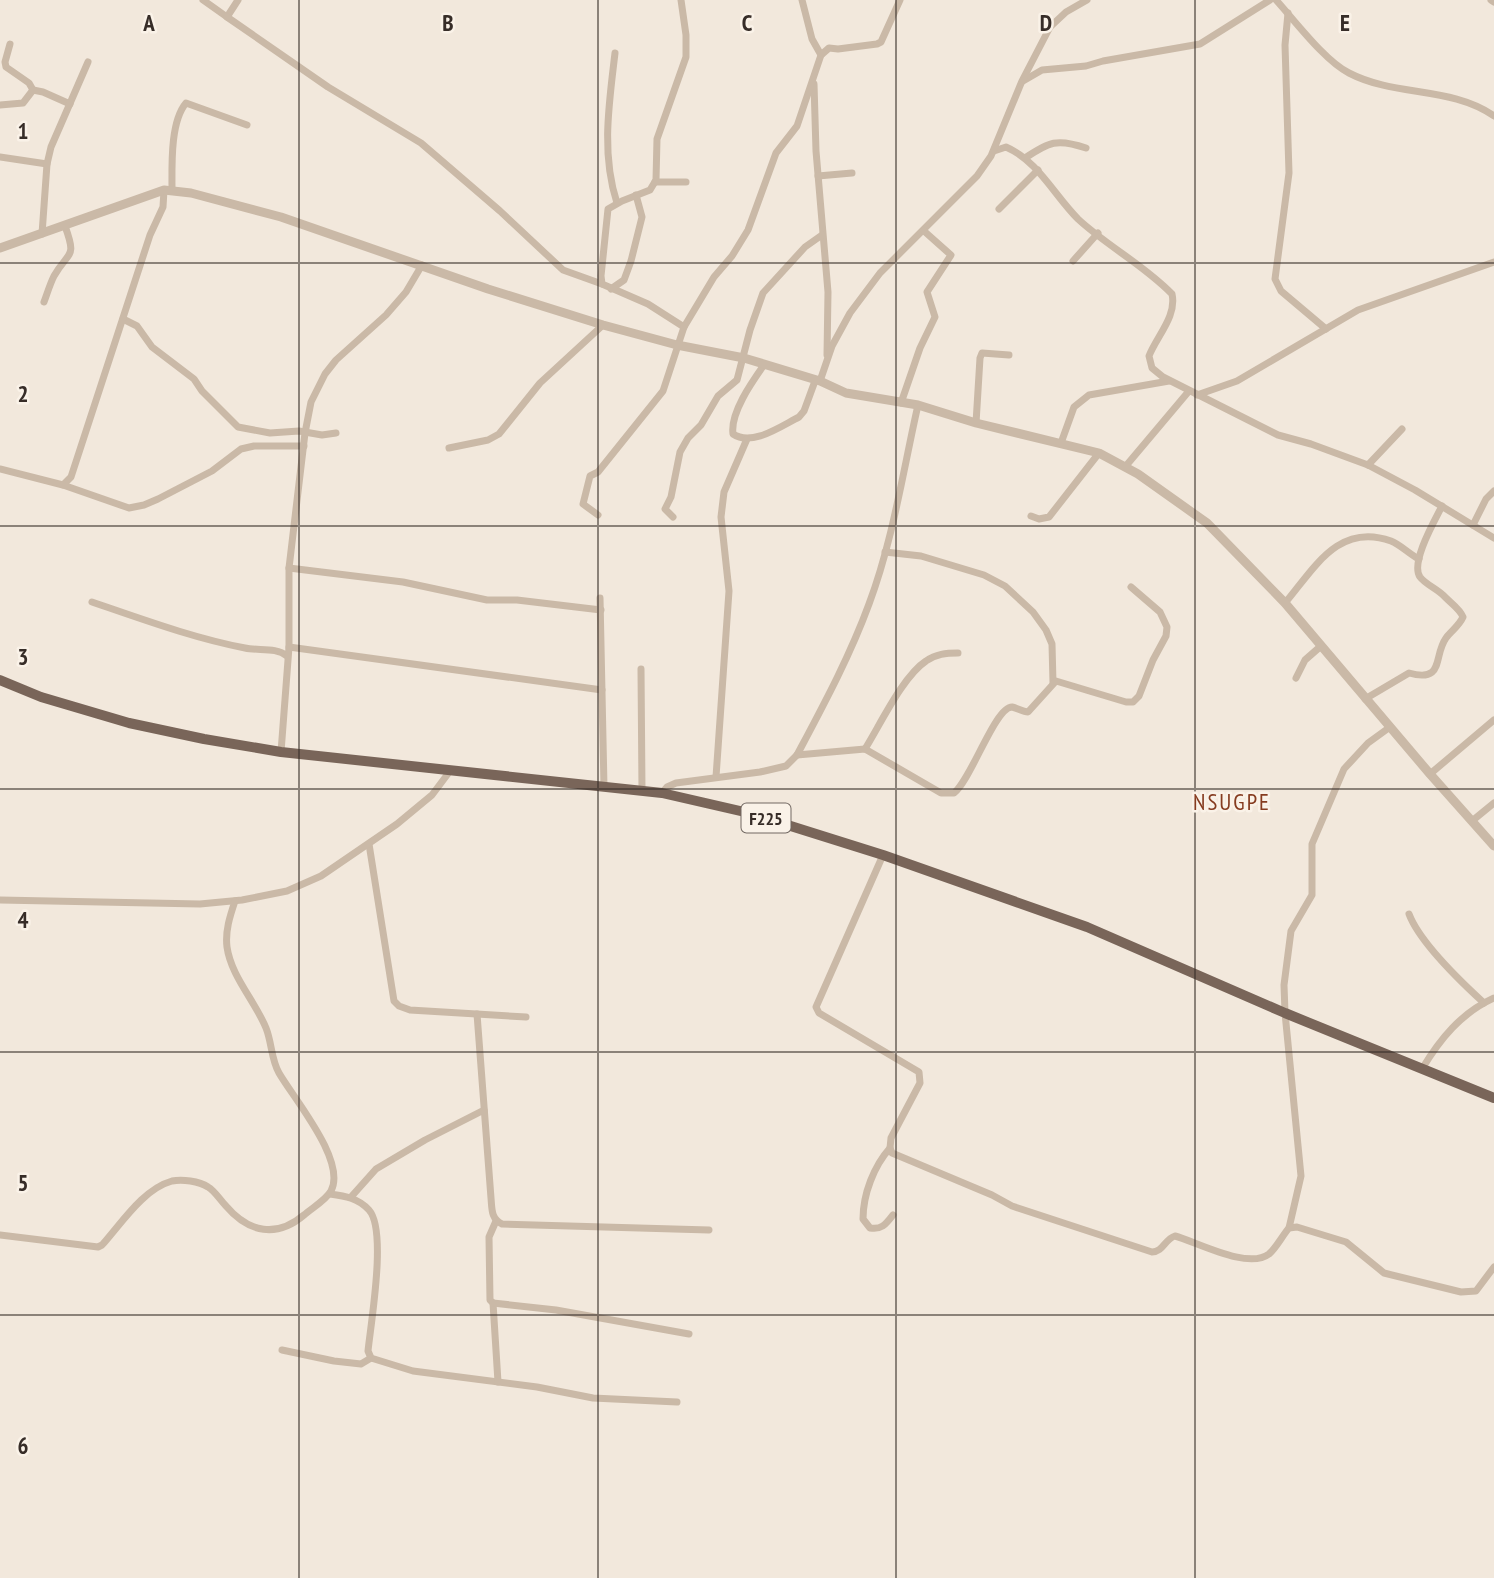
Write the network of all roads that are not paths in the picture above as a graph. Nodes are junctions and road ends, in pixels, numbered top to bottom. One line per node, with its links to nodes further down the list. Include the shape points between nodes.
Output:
1 (203, 0): 10 (street)
2 (238, 0): 10 (street)
3 (681, 0): 30 (street, via 686,57 657,139)
4 (802, 0): 13 (street)
5 (900, 0): 13 (street, via 877,44 829,48)
6 (1087, 0): 16 (street, via 1051,27)
7 (1270, 0): 16 (street, via 1200,44 1042,70)
8 (1276, 0): 9 (street)
9 (1289, 13): 20 (street, via 1348,73 1374,83 1464,101); 51 (street, via 1289,173 1275,279 1281,291)
10 (227, 17): 45 (street, via 328,87 421,143 563,270)
11 (10, 44): 17 (street, via 6,67)
12 (615, 53): 34 (street, via 607,142)
13 (821, 55): 15 (street)
14 (88, 62): 18 (street)
15 (814, 78): 29 (street); 50 (street, via 797,126 776,153 748,230)
16 (1022, 81): 23 (street)
17 (33, 90): 18 (street); 19 (street, via 23,103)
18 (70, 104): 26 (street)
19 (0, 105)
20 (1494, 116)
21 (247, 125): 32 (street, via 186,103 175,135)
22 (1086, 148): 25 (street, via 1056,141)
23 (994, 151): 25 (street, via 1006,147); 37 (street, via 977,176)
24 (0, 157): 26 (street)
25 (1024, 158): 27 (street)
26 (47, 164): 39 (street)
27 (1038, 170): 35 (street); 38 (street, via 1079,219)
28 (852, 173): 29 (street)
29 (818, 176): 40 (street)
30 (655, 182): 31 (street); 33 (street, via 650,190)
31 (686, 182)
32 (168, 190): 36 (street); 44 (street, via 281,217); 48 (street)
33 (636, 195): 34 (street); 46 (street, via 642,217 631,261 624,280)
34 (617, 203): 45 (street, via 606,215)
35 (999, 209)
36 (65, 226): 39 (street); 47 (street, via 71,251 52,279)
37 (924, 231): 55 (street, via 880,273 832,346); 61 (street, via 951,255 927,292 935,317)
38 (1098, 233): 42 (street); 58 (street, via 1172,294 1172,312 1149,356 1152,368)
39 (43, 234): 41 (street)
40 (822, 235): 54 (street, via 763,293); 55 (street, via 828,292)
41 (0, 248)
42 (1073, 261)
43 (1494, 263): 51 (street, via 1359,310)
44 (422, 265): 49 (street); 65 (street, via 386,315 325,374 311,402)
45 (602, 284): 46 (street)
46 (611, 289): 50 (street, via 648,304)
47 (44, 302)
48 (123, 320): 65 (street, via 137,326 152,347 194,379 238,427); 75 (street, via 74,470)
49 (603, 325): 52 (street); 70 (street, via 541,383 499,434)
50 (684, 327): 52 (street)
51 (1326, 329): 60 (street, via 1237,381)
52 (677, 345): 54 (street); 78 (street, via 663,391 590,476 583,504)
53 (1009, 355): 63 (street, via 982,353)
54 (744, 358): 56 (street); 80 (street, via 737,380 718,396 680,452 665,509)
55 (826, 363): 57 (street)
56 (764, 365): 57 (street); 67 (street, via 746,391 732,427 733,434)
57 (817, 381): 61 (street, via 846,393); 67 (street, via 799,417)
58 (1170, 381): 59 (street); 68 (street, via 1089,395 1074,407)
59 (1189, 391): 60 (street); 73 (street)
60 (1197, 395): 72 (street, via 1278,435)
61 (901, 403): 62 (street)
62 (918, 405): 63 (street); 83 (street)
63 (976, 422): 68 (street)
64 (1402, 429): 72 (street)
65 (305, 433): 66 (street); 69 (street)
66 (336, 433)
67 (747, 439): 107 (street, via 722,507 729,592)
68 (1061, 443): 71 (street)
69 (304, 446): 75 (street, via 241,449 212,471 136,507); 85 (street)
70 (449, 449)
71 (1099, 453): 73 (street); 79 (street, via 1049,517)
72 (1368, 466): 77 (street)
73 (1125, 467): 89 (street, via 1207,523)
74 (0, 469): 75 (street)
75 (63, 485)
76 (1494, 491): 81 (street)
77 (1442, 506): 81 (street); 84 (street)
78 (598, 515)
79 (1031, 516)
80 (673, 517)
81 (1473, 525): 82 (street)
82 (1494, 538)
83 (885, 552): 97 (street, via 921,556 1005,586 1046,630 1052,644); 104 (street, via 854,643)
84 (1419, 559): 89 (street, via 1388,540 1344,541 1329,551); 99 (street, via 1421,579 1441,591 1463,617 1446,638 1432,672 1425,676 1409,673)
85 (289, 568): 90 (street, via 403,582 487,600); 92 (street)
86 (1131, 587): 97 (street, via 1160,612 1167,627 1139,696 1126,702 1067,683)
87 (600, 598): 90 (street)
88 (92, 602): 92 (street, via 247,649)
89 (1285, 603): 91 (street)
90 (601, 610): 98 (street)
91 (1321, 646): 95 (street, via 1305,660); 99 (street)
92 (288, 651): 98 (street); 103 (street)
93 (958, 653): 102 (street, via 943,653 911,674)
94 (641, 669): 109 (street)
95 (1296, 678)
96 (0, 680): 103 (main road, F225, via 129,723)
97 (1053, 683): 102 (street, via 1028,712 1006,709 954,793 941,793)
98 (602, 690): 108 (street)
99 (1365, 699): 101 (street)
100 (1494, 720): 106 (street)
101 (1390, 727): 106 (street); 121 (street, via 1344,769 1312,844 1312,895 1291,931)
102 (865, 749): 104 (street)
103 (281, 752): 105 (main road, F225)
104 (797, 755): 107 (street, via 786,766)
105 (450, 771): 108 (main road, F225); 113 (street, via 432,795)
106 (1430, 774): 112 (street)
107 (716, 777): 110 (street, via 676,783)
108 (604, 787): 109 (main road, F225)
109 (642, 791): 110 (main road, F225)
110 (662, 793): 115 (main road, F225, via 749,813)
111 (1494, 803): 112 (street)
112 (1472, 821): 114 (street)
113 (369, 844): 117 (street, via 321,876 287,891); 122 (street, via 394,1001 410,1010)
114 (1494, 846)
115 (883, 855): 121 (main road, F225, via 1087,927); 127 (street, via 816,1007 919,1072 920,1083 891,1138)
116 (0, 900): 117 (street)
117 (235, 901): 128 (street, via 227,933 232,965 267,1029 280,1075 319,1132 334,1170)
118 (1409, 914): 120 (street, via 1418,934)
119 (1494, 998): 120 (street)
120 (1484, 1003): 124 (street, via 1449,1030)
121 (1285, 1013): 124 (main road, F225); 132 (street, via 1301,1175)
122 (477, 1014): 123 (street); 126 (street)
123 (526, 1017)
124 (1422, 1069): 125 (main road, F225)
125 (1494, 1098)
126 (484, 1110): 129 (street, via 376,1169); 131 (street)
127 (890, 1149): 130 (street, via 873,1174 863,1219 877,1229); 132 (street, via 1012,1206 1152,1252 1175,1236 1231,1256 1262,1258)
128 (330, 1194): 129 (street); 134 (street, via 292,1225 276,1231 237,1218 206,1185 177,1180 154,1190 98,1247)
129 (351, 1197): 139 (street, via 371,1212 376,1222)
130 (893, 1215)
131 (496, 1221): 133 (street); 136 (street, via 489,1237 490,1300)
132 (1289, 1228): 135 (street, via 1346,1242 1384,1273 1461,1292 1476,1291)
133 (709, 1230)
134 (0, 1235)
135 (1494, 1267)
136 (494, 1303): 137 (street); 140 (street)
137 (689, 1334)
138 (282, 1350): 139 (street, via 361,1364)
139 (371, 1359): 140 (street, via 413,1371)
140 (498, 1382): 141 (street, via 593,1398)
141 (677, 1402)

